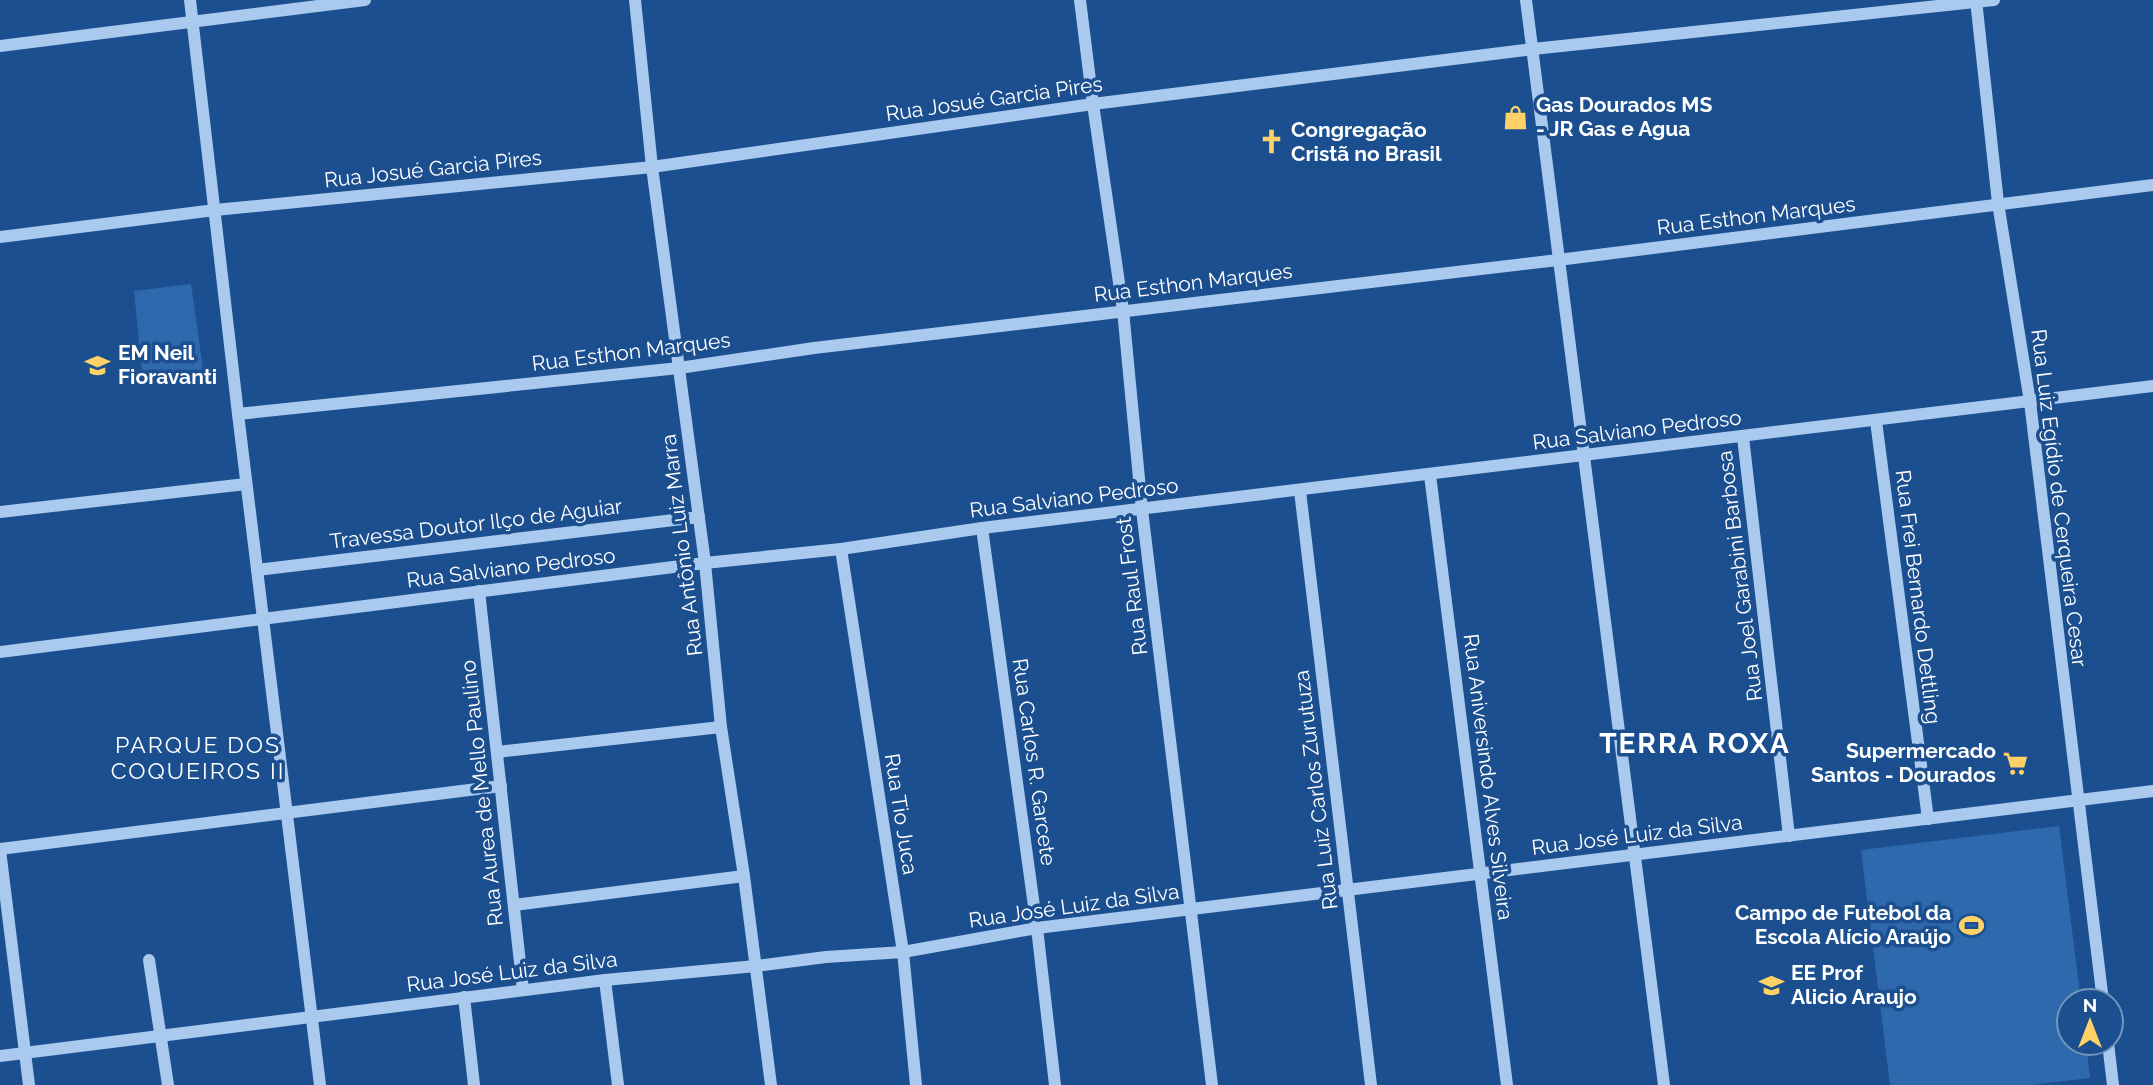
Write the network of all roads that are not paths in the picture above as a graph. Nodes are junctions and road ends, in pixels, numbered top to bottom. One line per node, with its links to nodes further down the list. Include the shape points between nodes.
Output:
1 (190, 0): 8 (street)
2 (365, 0): 8 (street)
3 (635, 0): 12 (street, Rua Antônio Luiz Marra)
4 (1080, 0): 11 (street, Rua Raul Frost)
5 (1527, 0): 10 (street)
6 (1994, 0): 7 (street, Rua Josué Garcia Pires)
7 (1977, 1): 10 (street, Rua Josué Garcia Pires); 14 (street, Rua Luiz Egídio de Cerqueira Cesar)
8 (192, 22): 9 (street); 15 (street)
9 (0, 46)
10 (1533, 49): 11 (street, Rua Josué Garcia Pires); 17 (street)
11 (1093, 104): 12 (street, Rua Josué Garcia Pires); 18 (street, Rua Raul Frost)
12 (652, 166): 15 (street, Rua Josué Garcia Pires); 19 (street, Rua Antônio Luiz Marra)
13 (2153, 185): 14 (street, Rua Esthon Marques)
14 (1998, 203): 17 (street, Rua Esthon Marques); 21 (street, Rua Luiz Egídio de Cerqueira Cesar)
15 (215, 210): 16 (street, Rua Josué Garcia Pires); 22 (street)
16 (0, 237)
17 (1558, 260): 18 (street, Rua Esthon Marques); 25 (street)
18 (1123, 310): 19 (street, Rua Esthon Marques); 29 (street, Rua Raul Frost)
19 (679, 368): 22 (street, Rua Esthon Marques); 31 (street, Rua Antônio Luiz Marra)
20 (2153, 386): 21 (street, Rua Salviano Pedroso)
21 (2030, 402): 23 (street, Rua Salviano Pedroso); 43 (street, Rua Luiz Egídio de Cerqueira Cesar)
22 (238, 414): 27 (street)
23 (1876, 421): 24 (street, Rua Salviano Pedroso); 45 (street, Rua Frei Bernardo Dettling)
24 (1743, 437): 25 (street, Rua Salviano Pedroso); 46 (street, Rua Joel Garabini Barbosa)
25 (1584, 456): 26 (street, Rua Salviano Pedroso); 48 (street)
26 (1430, 475): 28 (street, Rua Salviano Pedroso); 49 (street, Rua Aniversindo Alves Silveira)
27 (246, 484): 30 (street); 35 (street)
28 (1300, 491): 29 (street, Rua Salviano Pedroso); 51 (street, Rua Luiz Carlos Zurutuza)
29 (1142, 510): 32 (street, Rua Salviano Pedroso); 53 (street, Rua Raul Frost)
30 (0, 512)
31 (699, 517): 34 (street, Rua Antônio Luiz Marra); 35 (street, Travessa Doutor Ilço de Aguiar)
32 (982, 528): 33 (street, Rua Salviano Pedroso); 54 (street, Rua Carlos R. Garcete)
33 (841, 549): 34 (street, Rua Salviano Pedroso); 55 (street, Rua Tio Juca)
34 (705, 563): 36 (street, Rua Salviano Pedroso); 39 (street, Rua Antônio Luiz Marra)
35 (257, 570): 37 (street)
36 (479, 591): 37 (street, Rua Salviano Pedroso); 40 (street, Rua Aurea de Mello Paulino)
37 (263, 619): 38 (street, Rua Salviano Pedroso); 44 (street)
38 (0, 652)
39 (722, 727): 40 (street); 50 (street, Rua Antônio Luiz Marra)
40 (497, 752): 41 (street, Rua Aurea de Mello Paulino)
41 (501, 786): 44 (street); 52 (street, Rua Aurea de Mello Paulino)
42 (2153, 791): 43 (street, Rua José Luiz da Silva)
43 (2078, 801): 45 (street, Rua José Luiz da Silva); 59 (street, Rua Luiz Egídio de Cerqueira Cesar)
44 (287, 813): 47 (street); 62 (street)
45 (1928, 819): 46 (street, Rua José Luiz da Silva)
46 (1789, 836): 48 (street, Rua José Luiz da Silva)
47 (0, 850): 64 (street)
48 (1634, 855): 49 (street, Rua José Luiz da Silva); 78 (street)
49 (1481, 873): 51 (street, Rua José Luiz da Silva); 77 (street, Rua Aniversindo Alves Silveira)
50 (744, 876): 52 (street); 57 (street, Rua Antônio Luiz Marra)
51 (1347, 890): 53 (street, Rua José Luiz da Silva); 76 (street, Rua Luiz Carlos Zurutuza)
52 (514, 905): 60 (street, Rua Aurea de Mello Paulino)
53 (1191, 908): 54 (street, Rua José Luiz da Silva); 75 (street, Rua Raul Frost)
54 (1037, 928): 55 (street, Rua José Luiz da Silva); 74 (street, Rua Carlos R. Garcete)
55 (903, 952): 57 (street, Rua José Luiz da Silva); 73 (street, Rua Tio Juca)
56 (149, 960): 63 (street)
57 (756, 966): 58 (street, Rua José Luiz da Silva); 72 (street, Rua Antônio Luiz Marra)
58 (605, 980): 60 (street, Rua José Luiz da Silva); 71 (street)
59 (2101, 987)
60 (523, 990): 61 (street, Rua José Luiz da Silva)
61 (464, 997): 62 (street, Rua José Luiz da Silva); 70 (street)
62 (312, 1016): 63 (street, Rua José Luiz da Silva); 69 (street)
63 (162, 1035): 64 (street, Rua José Luiz da Silva); 68 (street)
64 (25, 1053): 65 (street, Rua José Luiz da Silva); 67 (street)
65 (0, 1056)
66 (2110, 1057): 79 (street)
67 (29, 1085)
68 (168, 1085)
69 (320, 1085)
70 (474, 1085)
71 (618, 1085)
72 (771, 1085)
73 (916, 1085)
74 (1055, 1085)
75 (1212, 1085)
76 (1371, 1085)
77 (1507, 1085)
78 (1664, 1085)
79 (2113, 1085)

